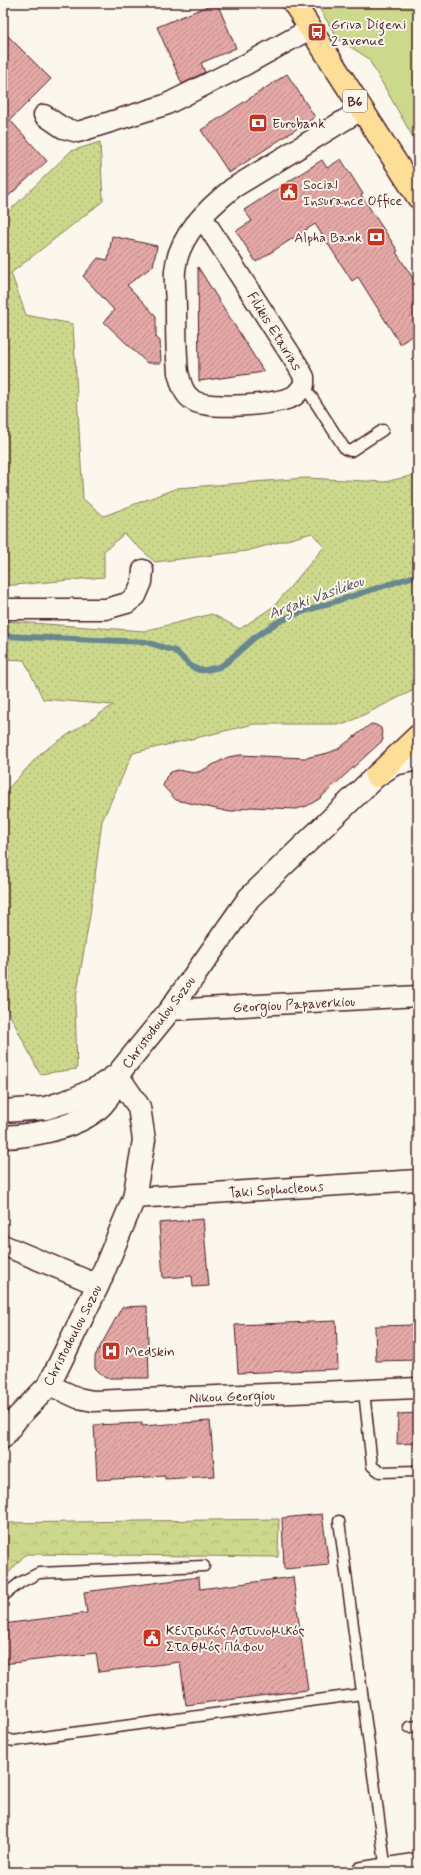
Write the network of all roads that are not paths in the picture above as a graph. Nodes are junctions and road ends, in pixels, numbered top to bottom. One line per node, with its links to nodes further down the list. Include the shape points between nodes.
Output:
1 (294, 3): 2 (main road, B6)
2 (310, 29): 3 (main road, B6); 4 (street, via 165,105 78,132 63,128)
3 (361, 110): 5 (main road, B6); 6 (street, Filikis Etairias, via 233,188)
4 (44, 115)
5 (418, 198)
6 (202, 217): 7 (street, Filikis Etairias, via 298,366 304,377); 7 (street, Filikis Etairias, via 180,250 175,271 177,367 181,386 187,396 194,401 212,406 273,402 295,396)
7 (304, 385): 8 (lane, via 345,449 351,451)
8 (383, 430)
9 (143, 570): 10 (street, via 142,582 136,596 117,607)
10 (3, 609)
11 (418, 736): 13 (main road)
12 (418, 759): 13 (street, Christodoulou Sozou, via 394,764)
13 (376, 776): 15 (street, Christodoulou Sozou, via 250,898)
14 (418, 996): 15 (street, Georgiou Papaverkiou)
15 (170, 1010): 16 (street, Christodoulou Sozou)
16 (117, 1075): 17 (street, via 100,1087 46,1108); 18 (street, via 109,1096 96,1110 80,1121 32,1136); 20 (street, Christodoulou Sozou, via 139,1107 144,1140)
17 (3, 1111)
18 (3, 1137)
19 (418, 1180): 20 (street, Taki Sophocleous)
20 (134, 1198): 22 (street, Christodoulou Sozou)
21 (3, 1245): 22 (street)
22 (98, 1285): 23 (street, Christodoulou Sozou)
23 (49, 1385): 25 (street, Nikou Georgiou, via 78,1398 93,1401); 26 (street, Christodoulou Sozou, via 17,1418)
24 (418, 1388): 25 (street, Nikou Georgiou)
25 (364, 1390): 27 (lane, via 372,1466 380,1472)
26 (3, 1437)
27 (418, 1471)
28 (339, 1521): 31 (lane)
29 (204, 1566): 30 (lane, via 39,1573 21,1582)
30 (3, 1596)
31 (362, 1694): 32 (lane, via 13,1741); 34 (lane)
32 (3, 1737)
33 (418, 1863): 34 (street)
34 (386, 1870): 35 (street)
35 (362, 1872)

